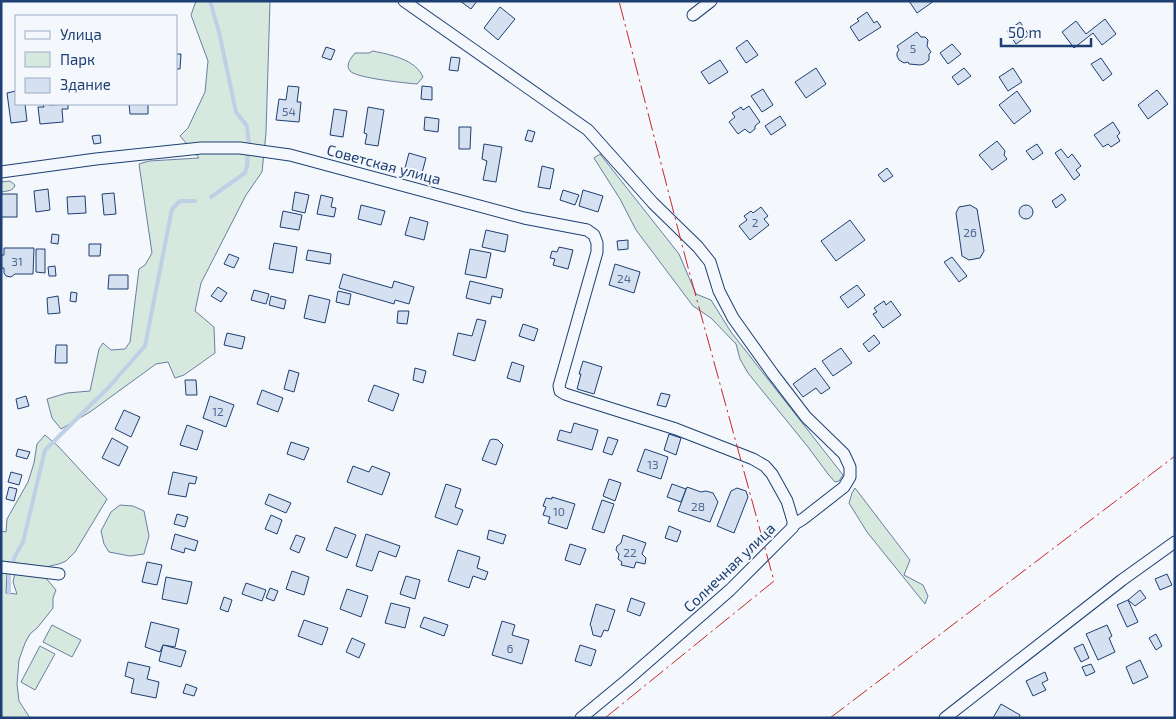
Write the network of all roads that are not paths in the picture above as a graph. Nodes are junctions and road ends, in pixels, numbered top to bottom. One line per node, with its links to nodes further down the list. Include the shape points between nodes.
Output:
1 (404, 1): 6 (street, via 588,130 710,262 719,291 733,318 806,417 844,454 850,467 850,478 844,487)
2 (711, 1): 3 (street)
3 (693, 15)
4 (1, 172): 5 (street, Советская улица, via 157,152 204,148 256,149 290,155 524,218 587,230 594,235 597,252)
5 (560, 391): 6 (street, Солнечная улица, via 676,429 753,459 772,474 787,501)
6 (793, 525): 10 (street, Солнечная улица, via 730,590)
7 (1175, 542): 11 (street)
8 (1, 567): 9 (street)
9 (59, 574)
10 (581, 718)
11 (946, 718)

